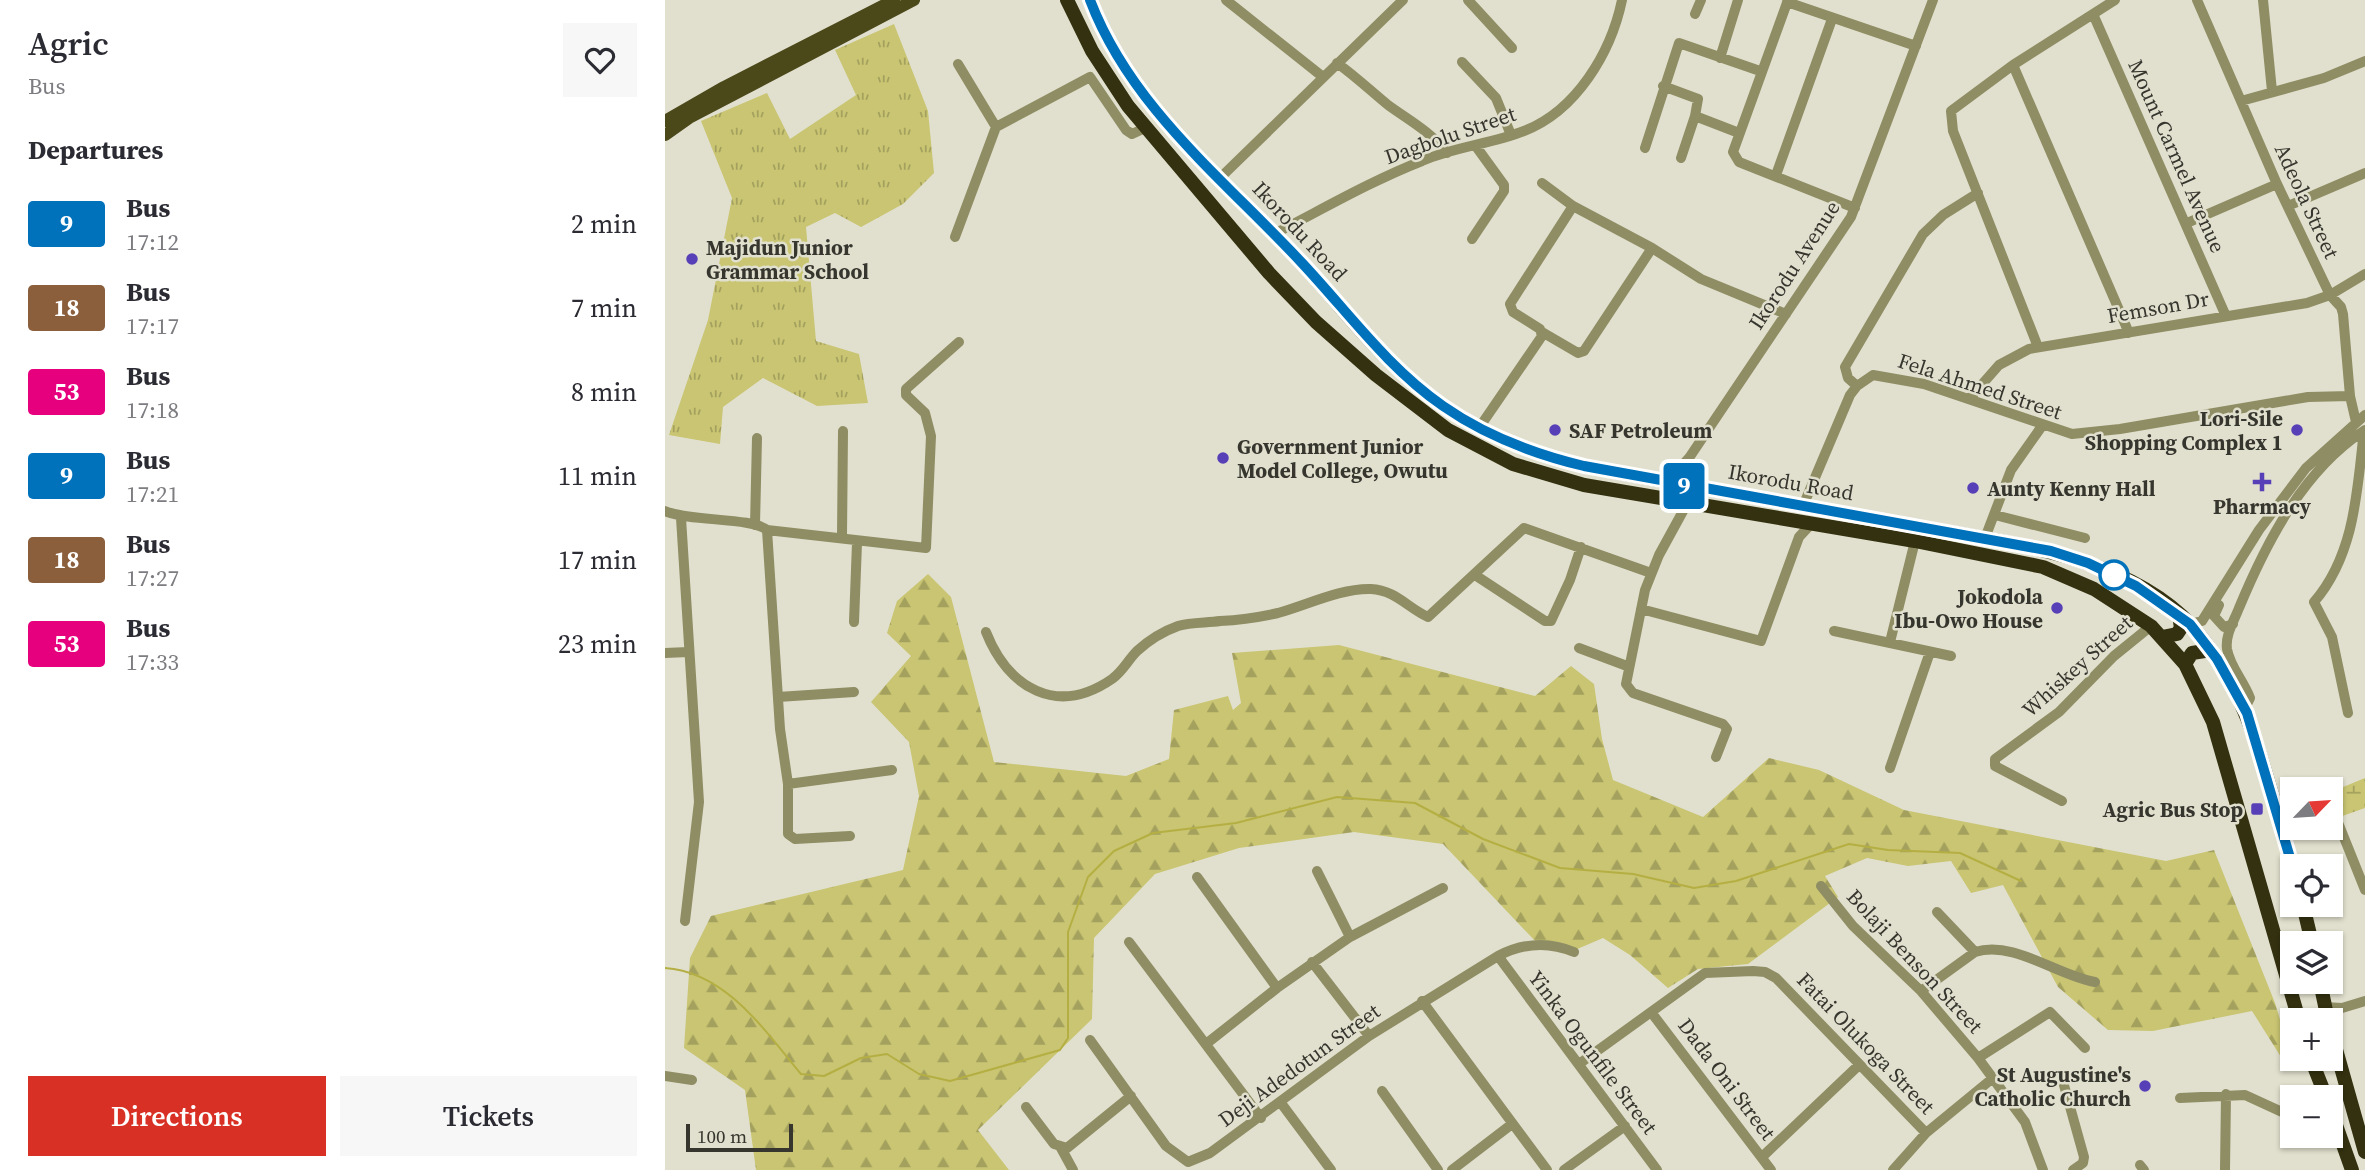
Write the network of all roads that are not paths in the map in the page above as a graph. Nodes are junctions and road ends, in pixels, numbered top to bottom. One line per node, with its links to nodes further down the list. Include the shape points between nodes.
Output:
1 (894, 0): 33 (main road)
2 (914, 0): 37 (main road, via 689,118)
3 (1067, 0): 35 (highway, Ikorodu Road, via 1105,73)
4 (1090, 0): 45 (highway, Ikorodu Road, via 1128,75 1163,120)
5 (1226, 0): 28 (street)
6 (1403, 0): 24 (street)
7 (1468, 0): 20 (street)
8 (1622, 0): 38 (street, Dagbolu Street, via 1597,62 1572,100 1541,122)
9 (1701, 0): 16 (street)
10 (1738, 0): 21 (street)
11 (1933, 0): 19 (street, Ikorodu Avenue)
12 (2115, 0): 17 (street)
13 (2197, 0): 31 (street, Adeola Street)
14 (2263, 0): 30 (street)
15 (1787, 1): 18 (street); 27 (street)
16 (1695, 14)
17 (2093, 15): 26 (street); 52 (street, Mount Carmel Avenue)
18 (1832, 19): 19 (street); 44 (street)
19 (1916, 46): 51 (street, Ikorodu Avenue)
20 (1512, 48)
21 (1720, 58): 27 (street); 29 (street, via 1679,43)
22 (2365, 61): 30 (street, via 2324,78)
23 (1462, 62): 38 (street, via 1496,98)
24 (1337, 63): 28 (street); 41 (street, via 1420,125)
25 (958, 64): 34 (street)
26 (2014, 65): 48 (street, via 1951,111 1953,131); 62 (street)
27 (1760, 71): 36 (street)
28 (1323, 77): 45 (street)
29 (1663, 86): 32 (street, via 1699,99); 40 (street)
30 (2272, 91): 31 (street)
31 (2241, 101): 47 (street, Adeola Street)
32 (1696, 116): 36 (street); 42 (street)
33 (665, 121)
34 (996, 127): 35 (street, via 1090,77 1126,130 1132,134); 54 (street)
35 (1145, 128): 76 (highway, Ikorodu Road, via 1316,322 1426,416 1494,455 1558,479)
36 (1738, 133): 44 (street, via 1733,152 1739,162)
37 (665, 135)
38 (1511, 135): 39 (street, Dagbolu Street)
39 (1475, 145): 41 (street, Dagbolu Street); 55 (street, via 1504,191)
40 (1645, 148)
41 (1447, 153): 53 (street, Dagbolu Street, via 1391,174)
42 (1681, 158)
43 (2365, 173): 50 (street)
44 (1776, 175): 51 (street)
45 (1220, 178): 53 (highway, Ikorodu Road)
46 (1542, 183): 49 (street)
47 (2277, 184): 50 (street, Adeola Street); 52 (street)
48 (1978, 193): 64 (street); 65 (street, via 1923,234 1846,367 1848,379)
49 (1573, 206): 56 (street); 61 (street, via 1510,304 1513,312)
50 (2288, 206): 58 (street, Adeola Street)
51 (1855, 208): 59 (street, Ikorodu Avenue)
52 (2187, 223): 60 (street, Mount Carmel Avenue)
53 (1274, 233): 69 (highway, Ikorodu Road, via 1395,366)
54 (955, 237)
55 (1472, 239)
56 (1652, 248): 59 (street, via 1701,279); 61 (street, via 1584,351 1578,353)
57 (2365, 274): 58 (street, Femson Dr)
58 (2329, 295): 60 (street, Femson Dr, via 2308,303); 66 (street, Adeola Street, via 2343,314)
59 (1786, 314): 73 (street, Ikorodu Avenue)
60 (2225, 314): 62 (street, Femson Dr)
61 (1542, 332): 69 (street)
62 (2129, 332): 64 (street, Femson Dr)
63 (959, 342): 90 (street, via 906,389 906,395 925,413 931,436 926,548)
64 (2038, 347): 67 (street, Femson Dr, via 1999,365)
65 (1857, 386): 67 (street, Fela Ahmed Street, via 1881,374); 77 (street)
66 (2350, 396): 68 (street, Fela Ahmed Street, via 2308,397 2090,434); 70 (street, Adeola Street)
67 (1970, 398): 68 (street, Fela Ahmed Street)
68 (2042, 426): 79 (street, via 2015,463)
69 (1479, 428): 74 (highway, Ikorodu Road, via 1554,459)
70 (2362, 430): 82 (street, Adeola Street); 92 (street, via 2306,468); 98 (street, via 2309,482 2282,520)
71 (843, 431): 86 (street)
72 (757, 438): 83 (street)
73 (1689, 458): 74 (street, Ikorodu Avenue); 75 (street)
74 (1667, 482): 75 (highway, Ikorodu Road)
75 (1688, 486): 77 (highway, Ikorodu Road)
76 (1688, 502): 81 (highway, Ikorodu Road); 93 (street)
77 (1803, 506): 87 (highway, Ikorodu Road)
78 (665, 511): 80 (street)
79 (1995, 515): 87 (street); 88 (street)
80 (681, 518): 83 (street); 105 (street)
81 (1811, 523): 89 (highway, Ikorodu Road); 95 (street, via 1799,537 1761,641)
82 (2353, 523): 84 (street); 114 (street, Adeola Street, via 2314,602 2332,637)
83 (755, 525): 85 (street)
84 (2365, 525)
85 (767, 530): 86 (street); 112 (street)
86 (842, 536): 90 (street)
87 (1985, 538): 96 (highway, Ikorodu Road, via 2088,563 2136,586)
88 (2085, 538)
89 (1915, 541): 100 (highway, Ikorodu Road, via 2062,574 2112,598); 102 (street)
90 (857, 543): 97 (street)
91 (1581, 547): 93 (street); 94 (street, via 1524,528); 94 (street, via 1551,621)
92 (2241, 559): 96 (street, via 2202,621); 98 (street, via 2214,616 2224,627)
93 (1651, 573): 95 (street)
94 (1475, 575): 101 (street, via 1428,617 1397,597 1371,589 1276,613 1180,625 1136,652 1101,686 1071,694 1040,692 1020,682 999,661)
95 (1641, 609): 110 (street)
96 (2185, 620): 100 (highway, via 2177,634); 104 (highway, Ikorodu Road)
97 (854, 622)
98 (2233, 624): 113 (street, via 2227,648 2250,698)
99 (1834, 631): 102 (street)
100 (2157, 631): 109 (highway, Ikorodu Road); 119 (street, Whiskey Street, via 2114,656 2059,712 1995,759 1995,766)
101 (986, 632)
102 (1890, 642): 106 (street)
103 (1579, 648): 110 (street)
104 (2211, 650): 109 (highway, via 2192,653); 113 (highway, Ikorodu Road)
105 (688, 652): 107 (street); 129 (street, via 699,802)
106 (1930, 652): 108 (street); 116 (street)
107 (665, 653)
108 (1951, 656)
109 (2185, 664): 141 (highway, Ikorodu Road, via 2224,756)
110 (1627, 666): 115 (street, via 1626,684 1633,693 1726,726)
111 (854, 692): 112 (street)
112 (778, 697): 118 (street)
113 (2245, 708): 122 (highway, Ikorodu Road)
114 (2348, 713)
115 (1716, 757)
116 (1890, 768)
117 (892, 770): 118 (street)
118 (788, 784): 121 (street, via 790,837)
119 (2062, 801)
120 (2343, 835): 127 (street)
121 (850, 836)
122 (2289, 854)
123 (1317, 871): 130 (street)
124 (1197, 877): 137 (street)
125 (1821, 886): 138 (street, Bolaji Benson Street, via 1853,926)
126 (1443, 888): 130 (street)
127 (2365, 890)
128 (1937, 912): 133 (street)
129 (685, 921)
130 (1350, 937): 135 (street)
131 (1129, 942): 146 (street)
132 (1574, 952): 134 (street, Deji Adedotun Street, via 1545,943)
133 (1975, 952): 136 (street, via 1996,949 2016,953); 138 (street)
134 (1498, 956): 139 (street, Deji Adedotun Street); 149 (street, Yinka Ogunfile Street)
135 (1312, 962): 137 (street); 144 (street)
136 (2095, 982)
137 (1277, 988): 146 (street)
138 (1921, 991): 148 (street, Bolaji Benson Street)
139 (1422, 1001): 144 (street, Deji Adedotun Street); 164 (street)
140 (2365, 1001): 142 (street)
141 (2296, 1008)
142 (2342, 1008)
143 (1651, 1012): 149 (street, Fatai Olukoga Street); 150 (street, Fatai Olukoga Street, via 1705,973 1765,972); 170 (street, Dada Oni Street)
144 (1369, 1036): 160 (street, Deji Adedotun Street)
145 (1090, 1040): 158 (street, Deji Adedotun Street)
146 (1206, 1044): 163 (street)
147 (2085, 1048): 148 (street, via 2050,1012)
148 (1978, 1058): 153 (street, Bolaji Benson Street)
149 (1580, 1064): 165 (street, Yinka Ogunfile Street)
150 (1859, 1065): 166 (street, Fatai Olukoga Street); 170 (street)
151 (2342, 1071): 169 (highway)
152 (665, 1076): 155 (street)
153 (1993, 1078): 166 (street); 180 (street, Bolaji Benson Street, via 2025,1122)
154 (2062, 1078): 181 (street, via 2084,1157)
155 (692, 1080)
156 (1382, 1091): 174 (street)
157 (2226, 1094): 159 (street); 162 (street, via 2255,1097); 182 (street)
158 (1131, 1096): 163 (street, Deji Adedotun Street, via 1167,1146 1188,1162 1210,1153); 168 (street)
159 (2180, 1098)
160 (1281, 1103): 163 (street, Deji Adedotun Street); 173 (street)
161 (1026, 1107): 168 (street)
162 (2280, 1110)
163 (1261, 1118)
164 (1512, 1124): 175 (street); 176 (street)
165 (1625, 1126): 177 (street); 178 (street, Yinka Ogunfile Street)
166 (1926, 1133): 171 (street)
167 (2343, 1148): 183 (highway)
168 (1061, 1149): 172 (street)
169 (2365, 1152)
170 (1762, 1157): 179 (street, Dada Oni Street)
171 (1898, 1168)
172 (1073, 1170)
173 (1331, 1170)
174 (1438, 1170)
175 (1452, 1170)
176 (1547, 1170)
177 (1564, 1170)
178 (1657, 1170)
179 (1771, 1170)
180 (2043, 1170)
181 (2073, 1170)
182 (2225, 1170)
183 (2352, 1170)

